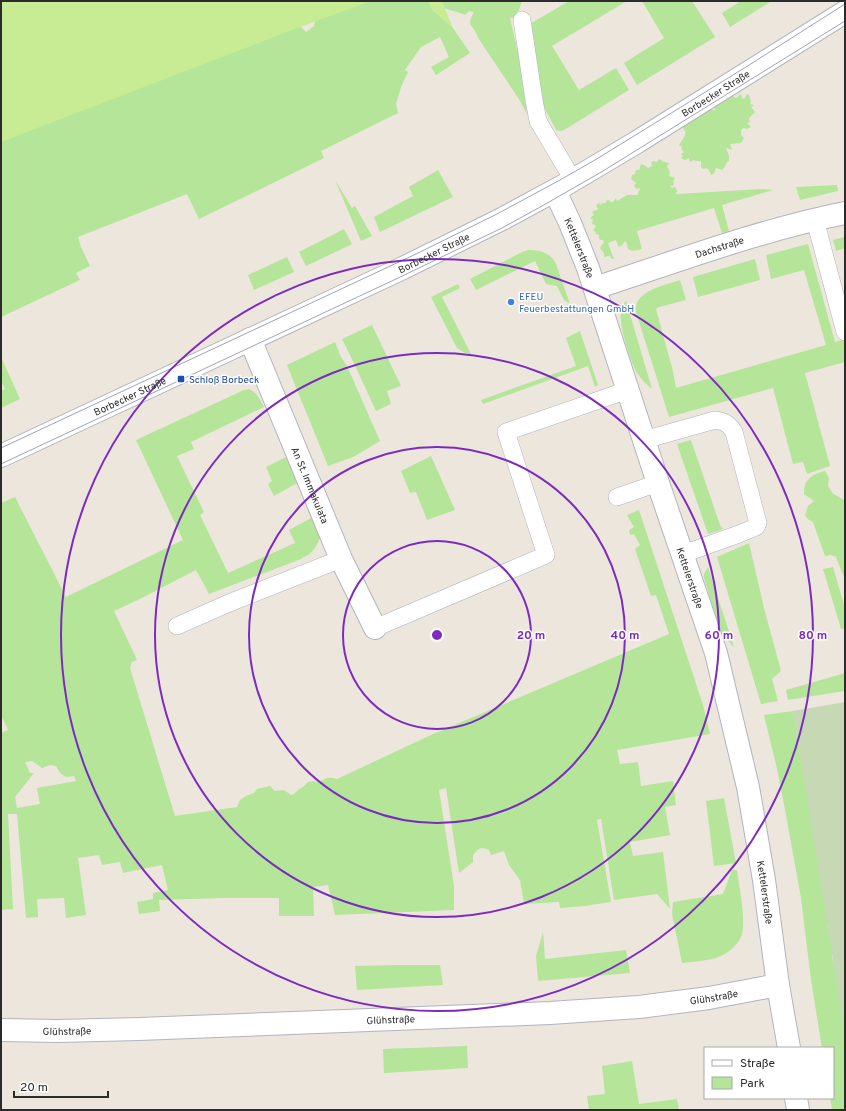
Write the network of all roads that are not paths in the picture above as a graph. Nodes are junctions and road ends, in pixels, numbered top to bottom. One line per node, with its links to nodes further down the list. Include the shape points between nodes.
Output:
1 (845, 12): 3 (street, Borbecker Straße)
2 (522, 20): 3 (lane, via 538,121)
3 (564, 186): 6 (street, Kettelerstraße, via 570,223); 8 (street, Borbecker Straße, via 462,239)
4 (845, 213): 5 (street, Dachstraße)
5 (815, 220): 6 (street, Dachstraße, via 755,236); 7 (lane)
6 (595, 288): 9 (street, Kettelerstraße)
7 (845, 332)
8 (250, 339): 11 (street, Borbecker Straße); 15 (street, An St. Immakulata)
9 (628, 390): 10 (street, Kettelerstraße); 17 (lane, via 506,432 540,516 546,555)
10 (644, 440): 12 (street, Kettelerstraße); 14 (lane, via 715,420 728,424 734,432 758,523 756,527)
11 (1, 456)
12 (658, 483): 13 (lane); 14 (street, Kettelerstraße)
13 (617, 497)
14 (683, 554): 18 (street, Kettelerstraße, via 716,652 748,787)
15 (341, 559): 16 (lane); 17 (street, An St. Immakulata)
16 (177, 626)
17 (375, 628)
18 (778, 985): 19 (street, Glühstraße, via 709,998 639,1007 550,1013 139,1029); 20 (street, Kettelerstraße)
19 (1, 1030)
20 (789, 1047)
21 (796, 1099): 22 (street)
22 (798, 1110)

